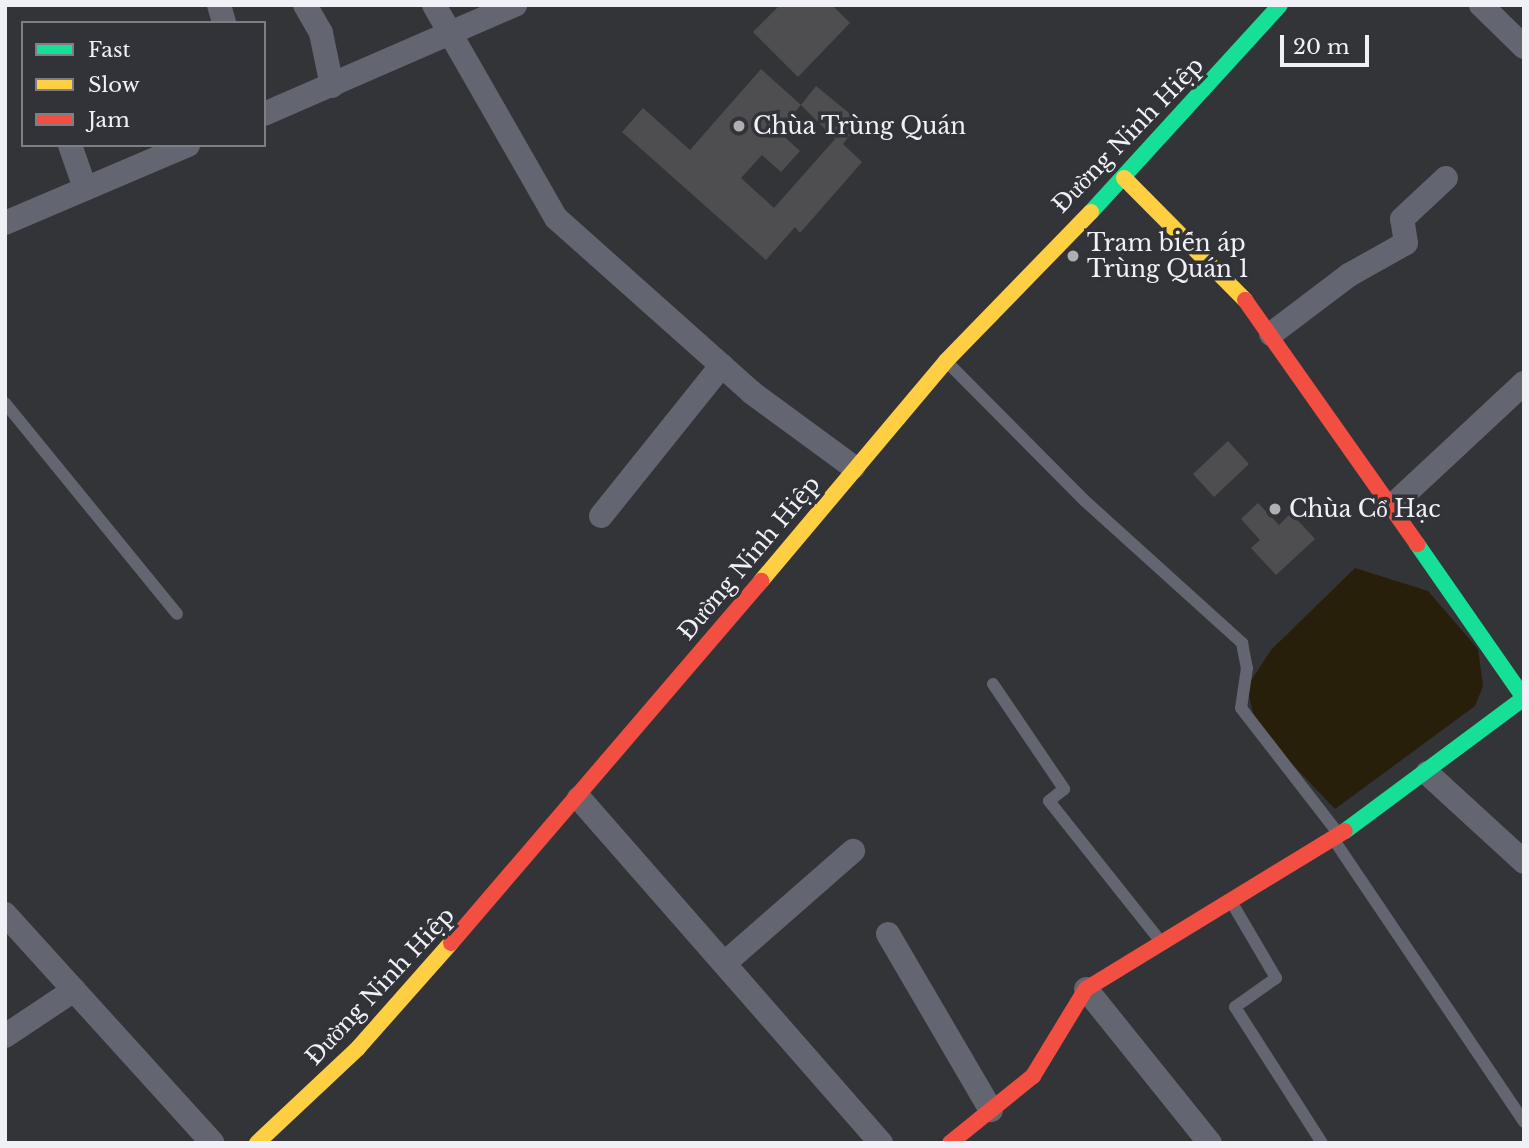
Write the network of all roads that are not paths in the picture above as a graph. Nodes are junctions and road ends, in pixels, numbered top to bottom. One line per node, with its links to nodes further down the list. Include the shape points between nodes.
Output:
1 (306, 5): 8 (street, via 321,33)
2 (434, 5): 6 (street)
3 (515, 5): 6 (street)
4 (1280, 5): 12 (main road, Đường Ninh Hiệp)
5 (1481, 5): 7 (street)
6 (447, 37): 8 (street); 18 (street, via 556,218)
7 (1524, 47)
8 (332, 86): 9 (street)
9 (266, 113)
10 (71, 147): 14 (street)
11 (183, 147): 14 (street)
12 (1124, 178): 16 (main road, via 1232,284); 17 (main road, Đường Ninh Hiệp)
13 (1446, 178): 16 (street, via 1402,219 1406,243 1349,275)
14 (85, 188): 15 (street)
15 (5, 223)
16 (1271, 334): 22 (main road)
17 (946, 361): 21 (main road, Đường Ninh Hiệp); 29 (lane, via 1085,501 1242,643 1247,668 1241,708)
18 (722, 365): 21 (street); 23 (street)
19 (1524, 383): 22 (street)
20 (5, 403): 24 (lane)
21 (853, 467): 28 (main road, Đường Ninh Hiệp)
22 (1393, 505): 26 (main road)
23 (601, 516)
24 (177, 614)
25 (993, 684): 35 (lane, via 1064,789 1049,801)
26 (1524, 698): 27 (main road)
27 (1427, 773): 29 (main road); 31 (street)
28 (579, 798): 36 (street); 43 (main road, Đường Ninh Hiệp, via 358,1048)
29 (1335, 835): 32 (main road); 41 (lane)
30 (853, 851): 36 (street)
31 (1524, 862)
32 (1230, 900): 35 (main road); 47 (lane, via 1276,978 1236,1007)
33 (5, 914): 38 (street)
34 (888, 934): 40 (street)
35 (1161, 942): 37 (main road)
36 (726, 962): 44 (street)
37 (1086, 989): 40 (main road, via 1032,1076); 46 (street)
38 (74, 990): 39 (street); 42 (street)
39 (5, 1036)
40 (991, 1110): 45 (main road)
41 (1524, 1122)
42 (213, 1143)
43 (257, 1143)
44 (881, 1143)
45 (950, 1143)
46 (1210, 1143)
47 (1322, 1143)

